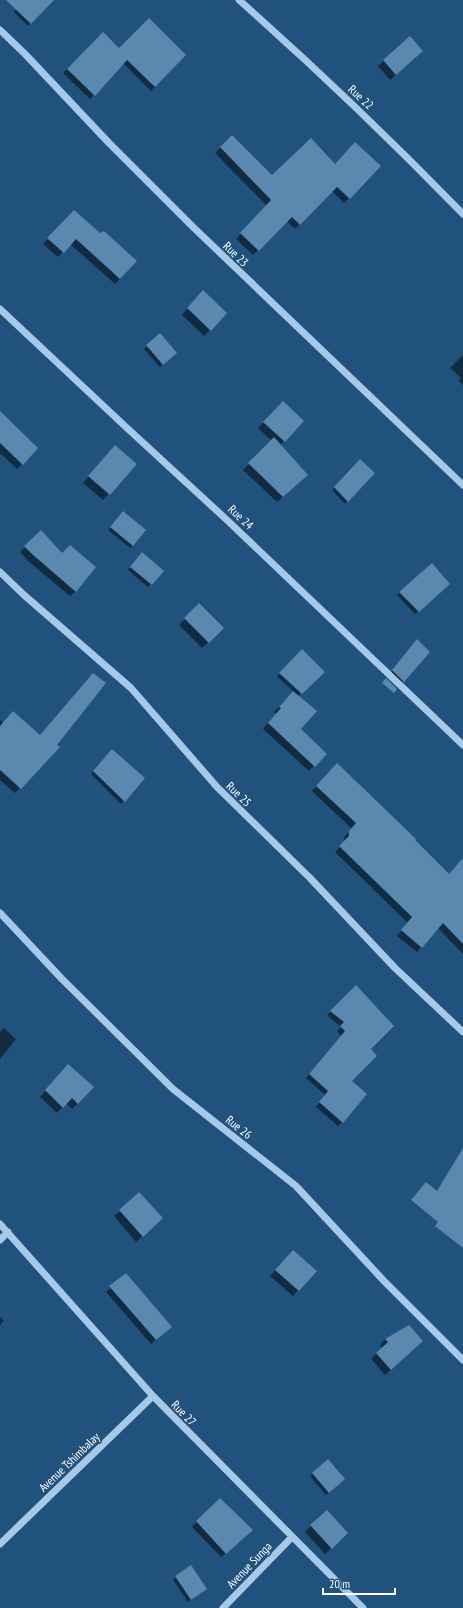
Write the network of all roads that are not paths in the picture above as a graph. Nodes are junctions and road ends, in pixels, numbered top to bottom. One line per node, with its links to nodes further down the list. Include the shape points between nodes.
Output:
1 (239, 0): 3 (street, Rue 22, via 294,48)
2 (0, 30): 5 (street, Rue 23, via 193,227)
3 (463, 214)
4 (0, 309): 7 (street, Rue 24, via 228,520)
5 (463, 485)
6 (0, 572): 9 (street, Rue 25, via 131,688 217,787 310,878 395,968)
7 (463, 745)
8 (0, 913): 13 (street, Rue 26, via 62,979 173,1089 296,1186 384,1281)
9 (463, 1032)
10 (0, 1224): 11 (street, Rue 27)
11 (8, 1232): 12 (street); 14 (street, Rue 27)
12 (0, 1240)
13 (463, 1360)
14 (153, 1396): 15 (street, Rue 27); 16 (street, Avenue Tshimbalay)
15 (292, 1538): 17 (street, Avenue Sunga); 18 (street, Rue 27)
16 (0, 1544)
17 (223, 1608)
18 (362, 1608)

